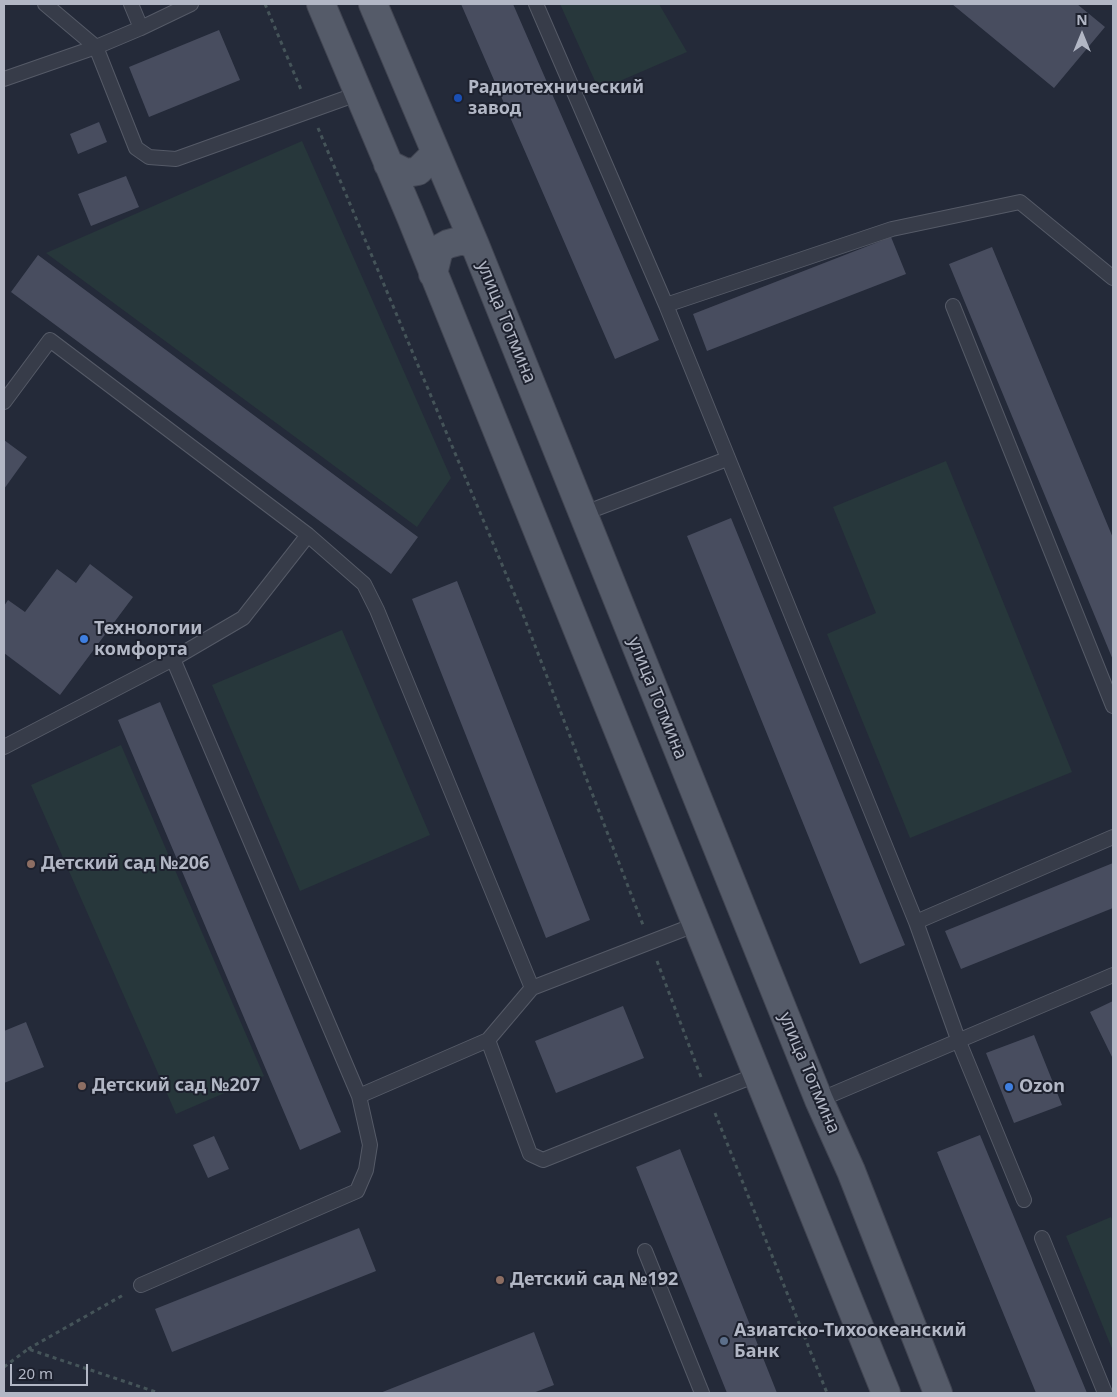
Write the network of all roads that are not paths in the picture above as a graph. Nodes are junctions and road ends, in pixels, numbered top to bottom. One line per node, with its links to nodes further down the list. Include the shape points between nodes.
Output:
1 (45, 4): 8 (lane)
2 (131, 4): 7 (lane)
3 (191, 4): 7 (lane)
4 (321, 4): 10 (main road)
5 (373, 4): 11 (main road, улица Тотмина)
6 (536, 4): 16 (lane)
7 (141, 28): 8 (lane)
8 (96, 47): 9 (lane); 10 (lane, via 136,148 149,157 176,159)
9 (4, 79)
10 (360, 93): 12 (main road)
11 (436, 153): 12 (main road, via 418,171 406,173); 13 (main road, улица Тотмина)
12 (388, 164): 14 (main road)
13 (475, 246): 14 (main road, via 463,240 439,249); 20 (main road, улица Тотмина)
14 (433, 274): 27 (main road)
15 (1113, 278): 16 (lane, via 1020,202 892,228)
16 (666, 305): 19 (lane)
17 (952, 306): 23 (lane)
18 (4, 402): 21 (lane, via 50,340)
19 (727, 459): 20 (lane); 26 (lane)
20 (582, 514): 34 (main road, улица Тотмина)
21 (308, 535): 22 (lane, via 243,618); 29 (lane, via 364,584 377,610)
22 (173, 659): 24 (lane); 33 (lane)
23 (1113, 706)
24 (4, 747)
25 (1113, 837): 26 (lane)
26 (916, 922): 31 (lane)
27 (697, 924): 29 (lane); 32 (main road)
28 (1113, 975): 31 (lane)
29 (532, 988): 30 (lane)
30 (488, 1040): 32 (lane, via 530,1154 543,1160); 33 (lane)
31 (959, 1042): 34 (lane); 35 (lane)
32 (756, 1075): 40 (main road)
33 (359, 1096): 38 (lane, via 370,1145 366,1170 357,1191)
34 (819, 1100): 41 (main road, улица Тотмина, via 851,1171)
35 (1024, 1200)
36 (1042, 1238): 42 (lane)
37 (646, 1251): 39 (lane)
38 (141, 1285)
39 (702, 1393)
40 (886, 1393)
41 (938, 1393)
42 (1105, 1393)

